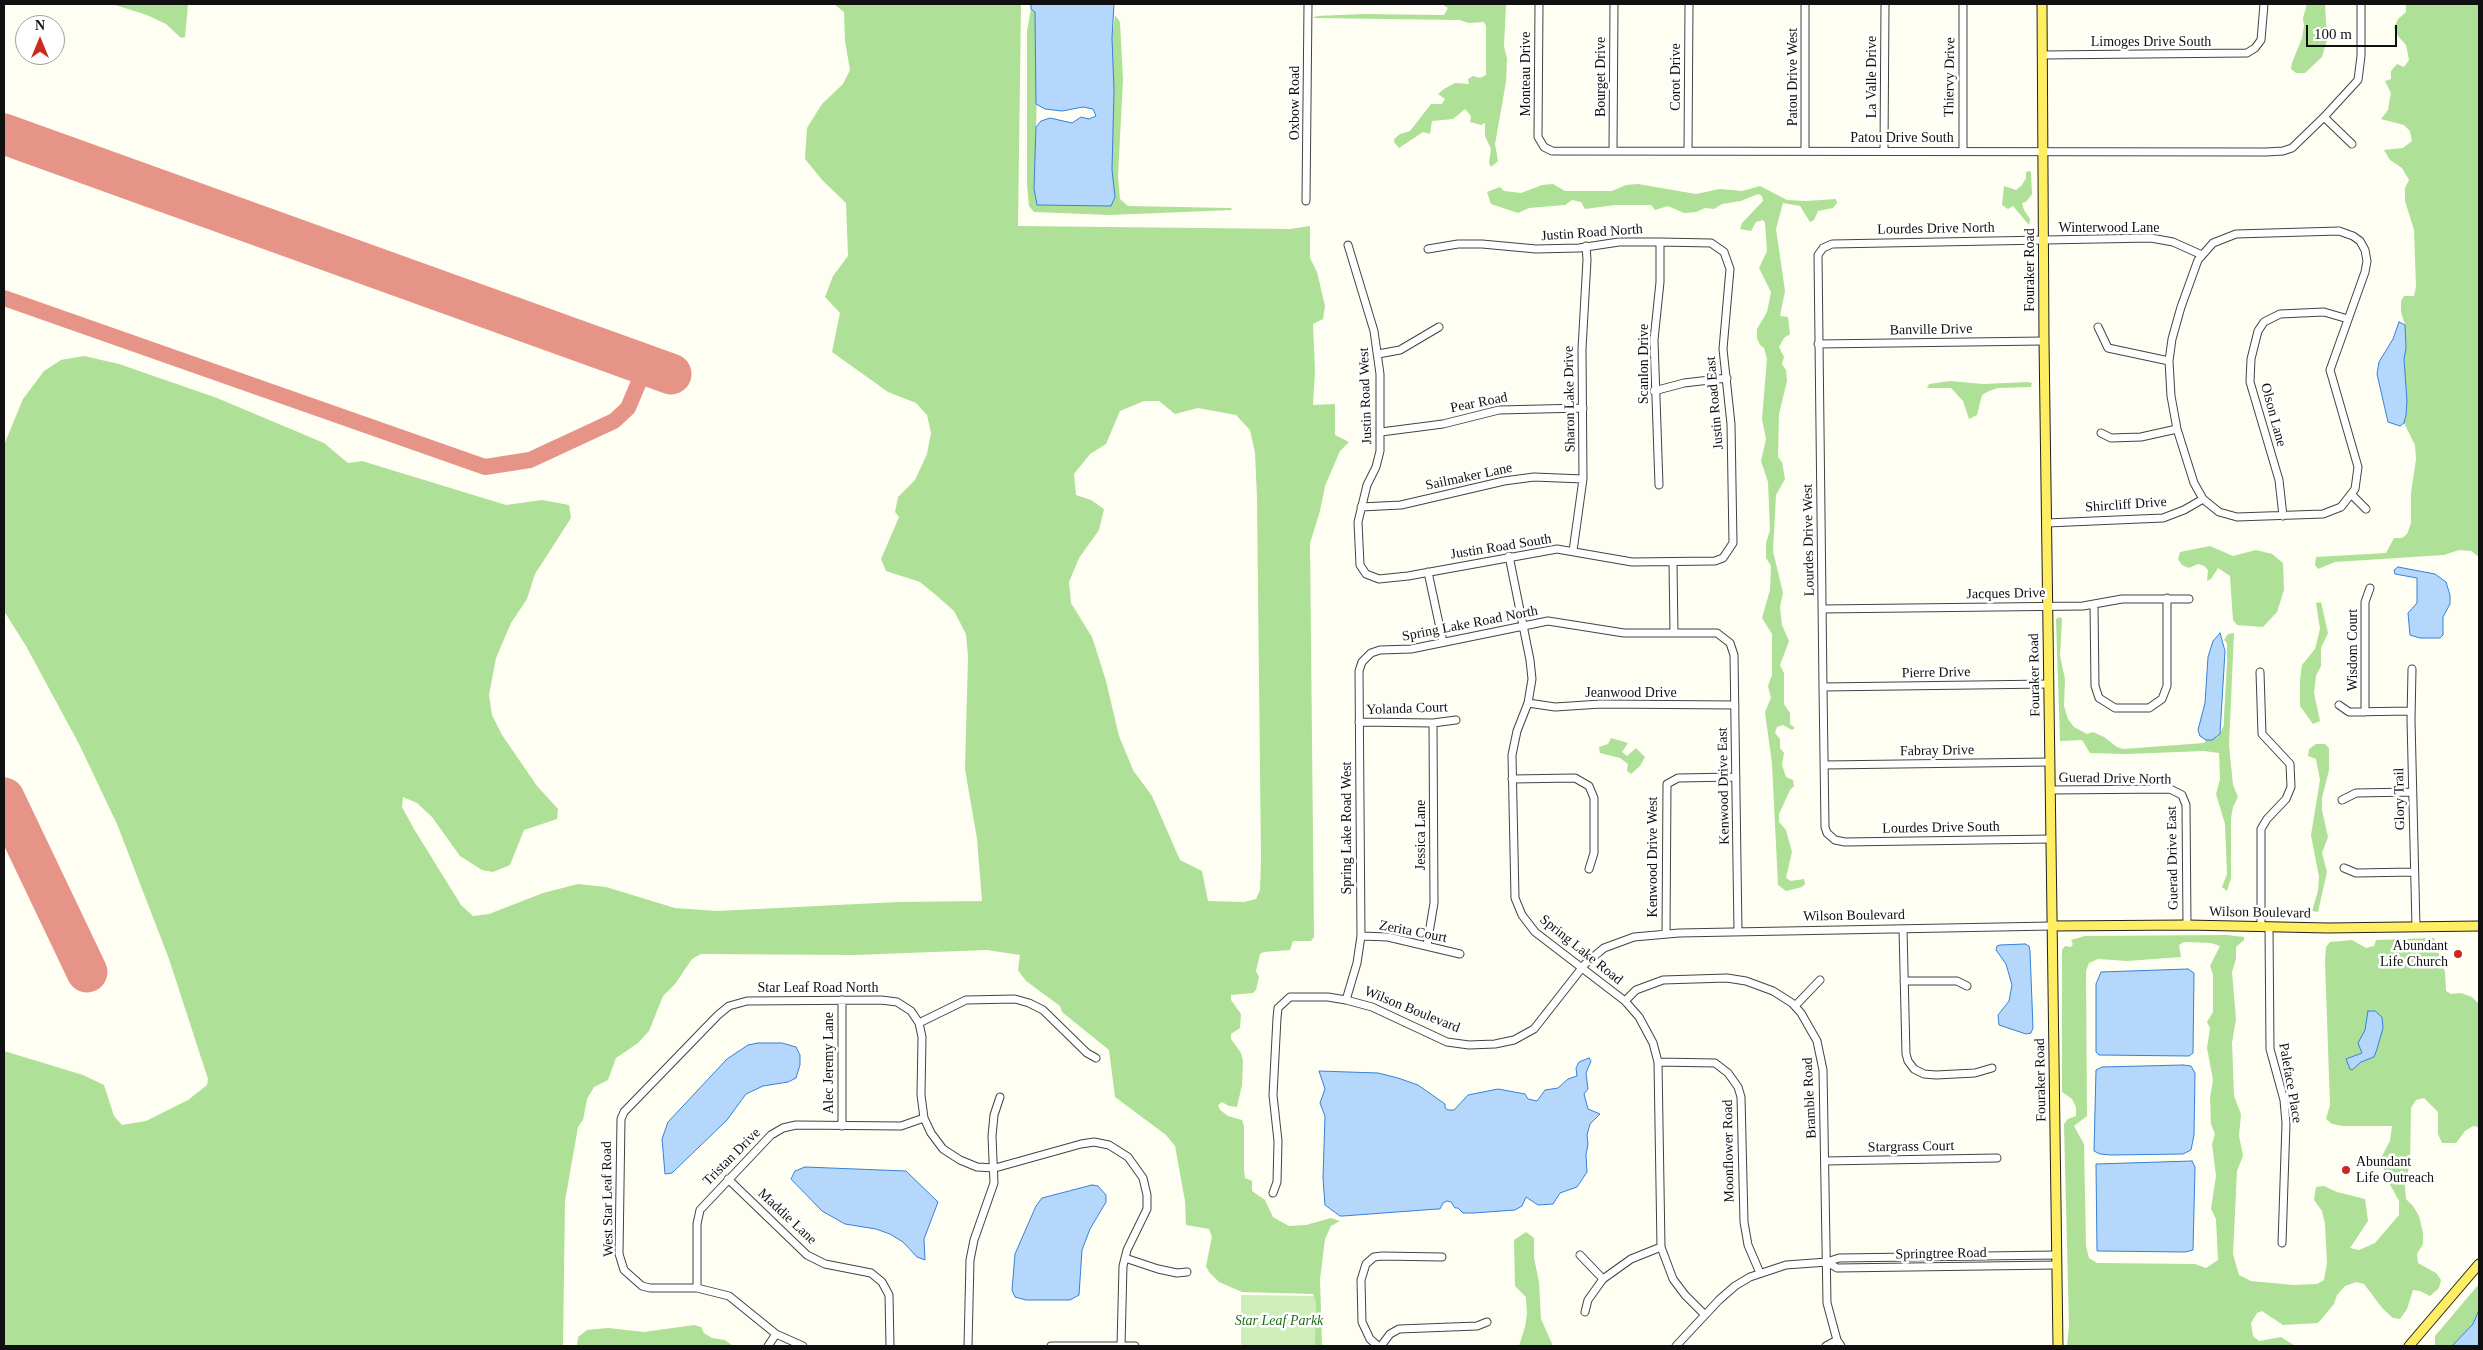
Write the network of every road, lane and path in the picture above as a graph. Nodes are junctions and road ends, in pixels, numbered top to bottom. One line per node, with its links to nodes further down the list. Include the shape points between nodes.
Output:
1 (1308, 4): 21 (street, Oxbow Road)
2 (1539, 4): 13 (street, Monteau Drive, via 1538,137)
3 (1614, 4): 15 (street, Bourget Drive)
4 (1689, 4): 17 (street, Corot Drive)
5 (1805, 4): 18 (street, Patou Drive West)
6 (1885, 4): 16 (street, La Valle Drive)
7 (1963, 4): 19 (street, Thiervy Drive)
8 (2042, 4): 11 (main road, Fouraker Road)
9 (2264, 4): 11 (street, Limoges Drive South, via 2264,33 2258,46 2246,53)
10 (2361, 4): 12 (street, Patou Drive South, via 2362,56 2358,80)
11 (2042, 55): 20 (main road, Fouraker Road)
12 (2324, 117): 14 (street); 20 (street, Patou Drive South, via 2292,148 2283,151)
13 (1541, 144): 15 (street, Patou Drive South, via 1552,151)
14 (2352, 144)
15 (1613, 150): 17 (street, Patou Drive South)
16 (1884, 150): 18 (street, Patou Drive South); 19 (street, Patou Drive South)
17 (1688, 151): 18 (street, Patou Drive South)
18 (1805, 151)
19 (1962, 151): 20 (street, Patou Drive South)
20 (2042, 151): 22 (main road, Fouraker Road)
21 (1306, 202)
22 (2043, 240): 24 (street, Lourdes Drive North); 29 (street, Winterwood Lane, via 2151,238 2174,242); 33 (main road, Fouraker Road)
23 (1660, 242): 26 (street, Justin Road North); 28 (street, Justin Road North, via 1711,243); 38 (street, Scanlon Drive)
24 (1828, 244): 34 (street, Lourdes Drive West, via 1817,259)
25 (1348, 245): 35 (street, Justin Road West)
26 (1586, 246): 27 (street, Justin Road North, via 1536,250 1458,244); 39 (street, Sharon Lake Drive)
27 (1428, 249)
28 (1724, 252): 37 (street, Justin Road East, via 1730,269 1723,349)
29 (2202, 254): 30 (street, via 2218,240 2236,234 2339,231 2353,236 2365,250 2365,272); 36 (street, via 2175,325)
30 (2348, 319): 45 (street, via 2330,374 2358,467); 49 (street, Olson Lane, via 2324,312 2280,314 2264,322 2258,331 2250,382 2279,480)
31 (1438, 327): 35 (street, via 1400,350)
32 (2098, 328): 36 (street, via 2108,348)
33 (2044, 341): 34 (street, Banville Drive); 50 (main road, Fouraker Road)
34 (1818, 344): 62 (street, Lourdes Drive West)
35 (1378, 354): 41 (street, Justin Road West)
36 (2170, 361): 40 (street, via 2171,396)
37 (1727, 378): 38 (street, via 1684,383); 52 (street, Justin Road East, via 1733,464 1733,543)
38 (1654, 391): 44 (street, Scanlon Drive)
39 (1583, 408): 41 (street, Pear Road, via 1499,410 1443,424); 43 (street, Sharon Lake Drive)
40 (2177, 429): 42 (street, via 2141,437 2111,438); 46 (street, via 2194,483)
41 (1381, 432): 47 (street, Justin Road West, via 1380,451)
42 (2101, 434)
43 (1583, 479): 47 (street, Sailmaker Lane, via 1534,477 1401,505); 51 (street, Sharon Lake Drive)
44 (1659, 486)
45 (2352, 495): 48 (street); 49 (street, via 2342,507 2330,512)
46 (2203, 499): 49 (street, via 2219,512 2237,518); 50 (street, Shircliff Drive, via 2163,518)
47 (1360, 507): 56 (street, Justin Road West, via 1357,535 1360,565)
48 (2366, 509)
49 (2283, 516)
50 (2047, 523): 60 (main road, Fouraker Road)
51 (1573, 551): 53 (street, Justin Road South, via 1543,550); 54 (street, Justin Road South, via 1617,560)
52 (1728, 553): 54 (street, Justin Road South, via 1715,561)
53 (1509, 556): 55 (street, Justin Road South); 63 (street, Spring Lake Road)
54 (1673, 563): 64 (street)
55 (1428, 572): 56 (street, Justin Road South, via 1379,579); 66 (street)
56 (1366, 574)
57 (2370, 588): 76 (street, Wisdom Court, via 2365,602)
58 (2167, 598): 59 (street, Jacques Drive); 61 (street, Jacques Drive, via 2122,599); 61 (street, via 2167,686 2164,696 2149,708 2115,708 2099,698 2095,686)
59 (2188, 599)
60 (2048, 606): 61 (street, Jacques Drive); 62 (street, Jacques Drive); 70 (main road, Fouraker Road)
61 (2094, 606)
62 (1822, 609): 71 (street, Lourdes Drive West)
63 (1523, 626): 64 (street, Spring Lake Road North, via 1559,621 1624,633); 66 (street, Spring Lake Road North); 72 (street, Spring Lake Road, via 1532,679)
64 (1674, 634): 65 (street, Spring Lake Road North, via 1717,633)
65 (1728, 640): 73 (street, Kenwood Drive East, via 1734,655)
66 (1443, 642): 67 (street, Spring Lake Road North, via 1411,649 1380,650)
67 (1366, 657): 78 (street, Spring Lake Road West, via 1359,671)
68 (2412, 669): 75 (street, Glory Trail)
69 (2260, 672): 95 (street, Paleface Place, via 2262,734 2290,764 2291,787 2286,799 2261,829)
70 (2049, 684): 71 (street, Pierre Drive); 80 (main road, Fouraker Road)
71 (1823, 687): 81 (street, Lourdes Drive West)
72 (1528, 703): 73 (street, Jeanwood Drive, via 1555,707); 83 (street, Spring Lake Road, via 1513,747)
73 (1735, 705): 82 (street, Kenwood Drive East)
74 (2339, 706): 76 (street, via 2349,712)
75 (2410, 711): 76 (street); 85 (street, Glory Trail)
76 (2365, 712)
77 (1456, 720): 79 (street, Yolanda Court)
78 (1359, 722): 79 (street, Yolanda Court); 101 (street, Spring Lake Road West)
79 (1433, 723): 102 (street, Jessica Lane, via 1434,903)
80 (2050, 762): 81 (street, Fabray Drive); 84 (main road, Fouraker Road)
81 (1824, 765): 88 (street, Lourdes Drive West, via 1826,827)
82 (1736, 777): 99 (street, Kenwood Drive East); 100 (street, Kenwood Drive West, via 1678,778 1666,789)
83 (1512, 779): 91 (street, via 1575,778 1589,786 1594,798 1594,853); 104 (street, Spring Lake Road, via 1515,898 1522,915 1535,932)
84 (2050, 790): 86 (street, Guerad Drive North, via 2170,789); 89 (main road, Fouraker Road)
85 (2412, 792): 87 (street, via 2356,793); 92 (street, Glory Trail)
86 (2179, 793): 93 (street, Guerad Drive East, via 2186,805)
87 (2342, 800)
88 (1832, 838): 89 (street, Lourdes Drive South, via 1845,842)
89 (2051, 839): 94 (main road, Fouraker Road)
90 (2344, 868): 92 (street, via 2356,873)
91 (1589, 869)
92 (2414, 872): 97 (street, Glory Trail)
93 (2187, 925): 94 (main road, Wilson Boulevard); 95 (main road, Wilson Boulevard)
94 (2052, 926): 98 (street, Wilson Boulevard); 128 (main road, Fouraker Road)
95 (2265, 926): 97 (main road, Wilson Boulevard); 125 (street, Paleface Place, via 2270,1049 2284,1100 2286,1123)
96 (2479, 926): 97 (main road, Wilson Boulevard)
97 (2416, 927)
98 (1903, 929): 99 (street, Wilson Boulevard); 106 (street)
99 (1738, 932): 100 (street, Wilson Boulevard)
100 (1666, 934): 104 (street, Wilson Boulevard, via 1616,942)
101 (1360, 936): 102 (street, Zerita Court, via 1388,937); 109 (street, Spring Lake Road West, via 1357,963)
102 (1426, 946): 103 (street, Zerita Court)
103 (1460, 954)
104 (1581, 968): 109 (street, Wilson Boulevard, via 1534,1028 1519,1038 1495,1044 1447,1042 1372,1007); 110 (street, Spring Lake Road)
105 (1820, 980): 111 (street)
106 (1904, 981): 107 (street, via 1957,981); 115 (street, via 1906,1054 1914,1069 1924,1074 1944,1075)
107 (1967, 986)
108 (842, 1000): 112 (street, Star Leaf Road North, via 897,1002 911,1011); 117 (street, Star Leaf Road North, via 747,1001 729,1006); 119 (street, Alec Jeremy Lane)
109 (1346, 1000): 124 (street, Wilson Boulevard, via 1328,996 1297,996 1284,1001 1278,1008 1273,1094 1278,1141 1277,1182)
110 (1625, 1001): 111 (street, Bramble Road, via 1644,986 1663,980 1727,978 1758,984); 114 (street, Spring Lake Road, via 1646,1028)
111 (1794, 1006): 121 (street, Bramble Road, via 1810,1028 1822,1059)
112 (919, 1023): 113 (street, via 966,1000 1015,999 1043,1010 1086,1053); 118 (street)
113 (1096, 1058)
114 (1658, 1062): 126 (street, Spring Lake Road); 135 (street, Moonflower Road, via 1715,1063 1738,1087 1741,1097 1744,1222 1748,1245)
115 (1992, 1068)
116 (1000, 1096): 122 (street, via 992,1136)
117 (624, 1112): 137 (street, West Star Leaf Road, via 620,1128 619,1254 624,1270 634,1282 650,1288)
118 (924, 1118): 119 (street, Tristan Drive, via 901,1126); 122 (street, via 943,1149 977,1167)
119 (842, 1126): 123 (street, Tristan Drive, via 796,1125 784,1128 771,1135)
120 (1997, 1158): 121 (street, Stargrass Court)
121 (1825, 1161): 131 (street, Bramble Road)
122 (995, 1168): 130 (street, via 1081,1144 1094,1142 1118,1149 1143,1178 1147,1195 1147,1209); 146 (street, via 990,1199 978,1227 970,1260)
123 (728, 1179): 137 (street, Tristan Drive, via 700,1210); 145 (street, Maddie Lane, via 807,1254 825,1264 871,1273 882,1282 889,1295)
124 (1273, 1193)
125 (2282, 1243)
126 (1661, 1247): 136 (street, via 1632,1259); 139 (street, Spring Lake Road, via 1673,1279)
127 (1580, 1255): 136 (street)
128 (2056, 1255): 131 (street, Springtree Road, via 1839,1258); 133 (main road, Fouraker Road)
129 (1442, 1257): 150 (street, via 1382,1256 1374,1257 1366,1264 1362,1273 1362,1322 1370,1339)
130 (1124, 1258): 134 (street, via 1158,1269); 148 (street)
131 (1826, 1262): 133 (street, Springtree Road, via 1837,1268); 135 (street, Springtree Road, via 1786,1265); 142 (street, Bramble Road, via 1827,1303)
132 (2479, 1264): 154 (main road)
133 (2057, 1265): 153 (main road, Fouraker Road)
134 (1187, 1272)
135 (1760, 1272): 139 (street, Springtree Road, via 1735,1286)
136 (1603, 1279): 138 (street, via 1588,1300)
137 (697, 1288): 141 (street, via 729,1296)
138 (1585, 1312)
139 (1705, 1314): 151 (street, Springtree Road)
140 (1487, 1322): 150 (street, via 1477,1326 1399,1329)
141 (776, 1334): 143 (street); 144 (street)
142 (1839, 1343): 152 (street)
143 (768, 1346)
144 (803, 1346)
145 (890, 1346)
146 (968, 1346)
147 (1051, 1346): 148 (street)
148 (1121, 1346): 149 (street)
149 (1135, 1346)
150 (1380, 1346)
151 (1676, 1346)
152 (1826, 1346)
153 (2058, 1346)
154 (2409, 1346)

